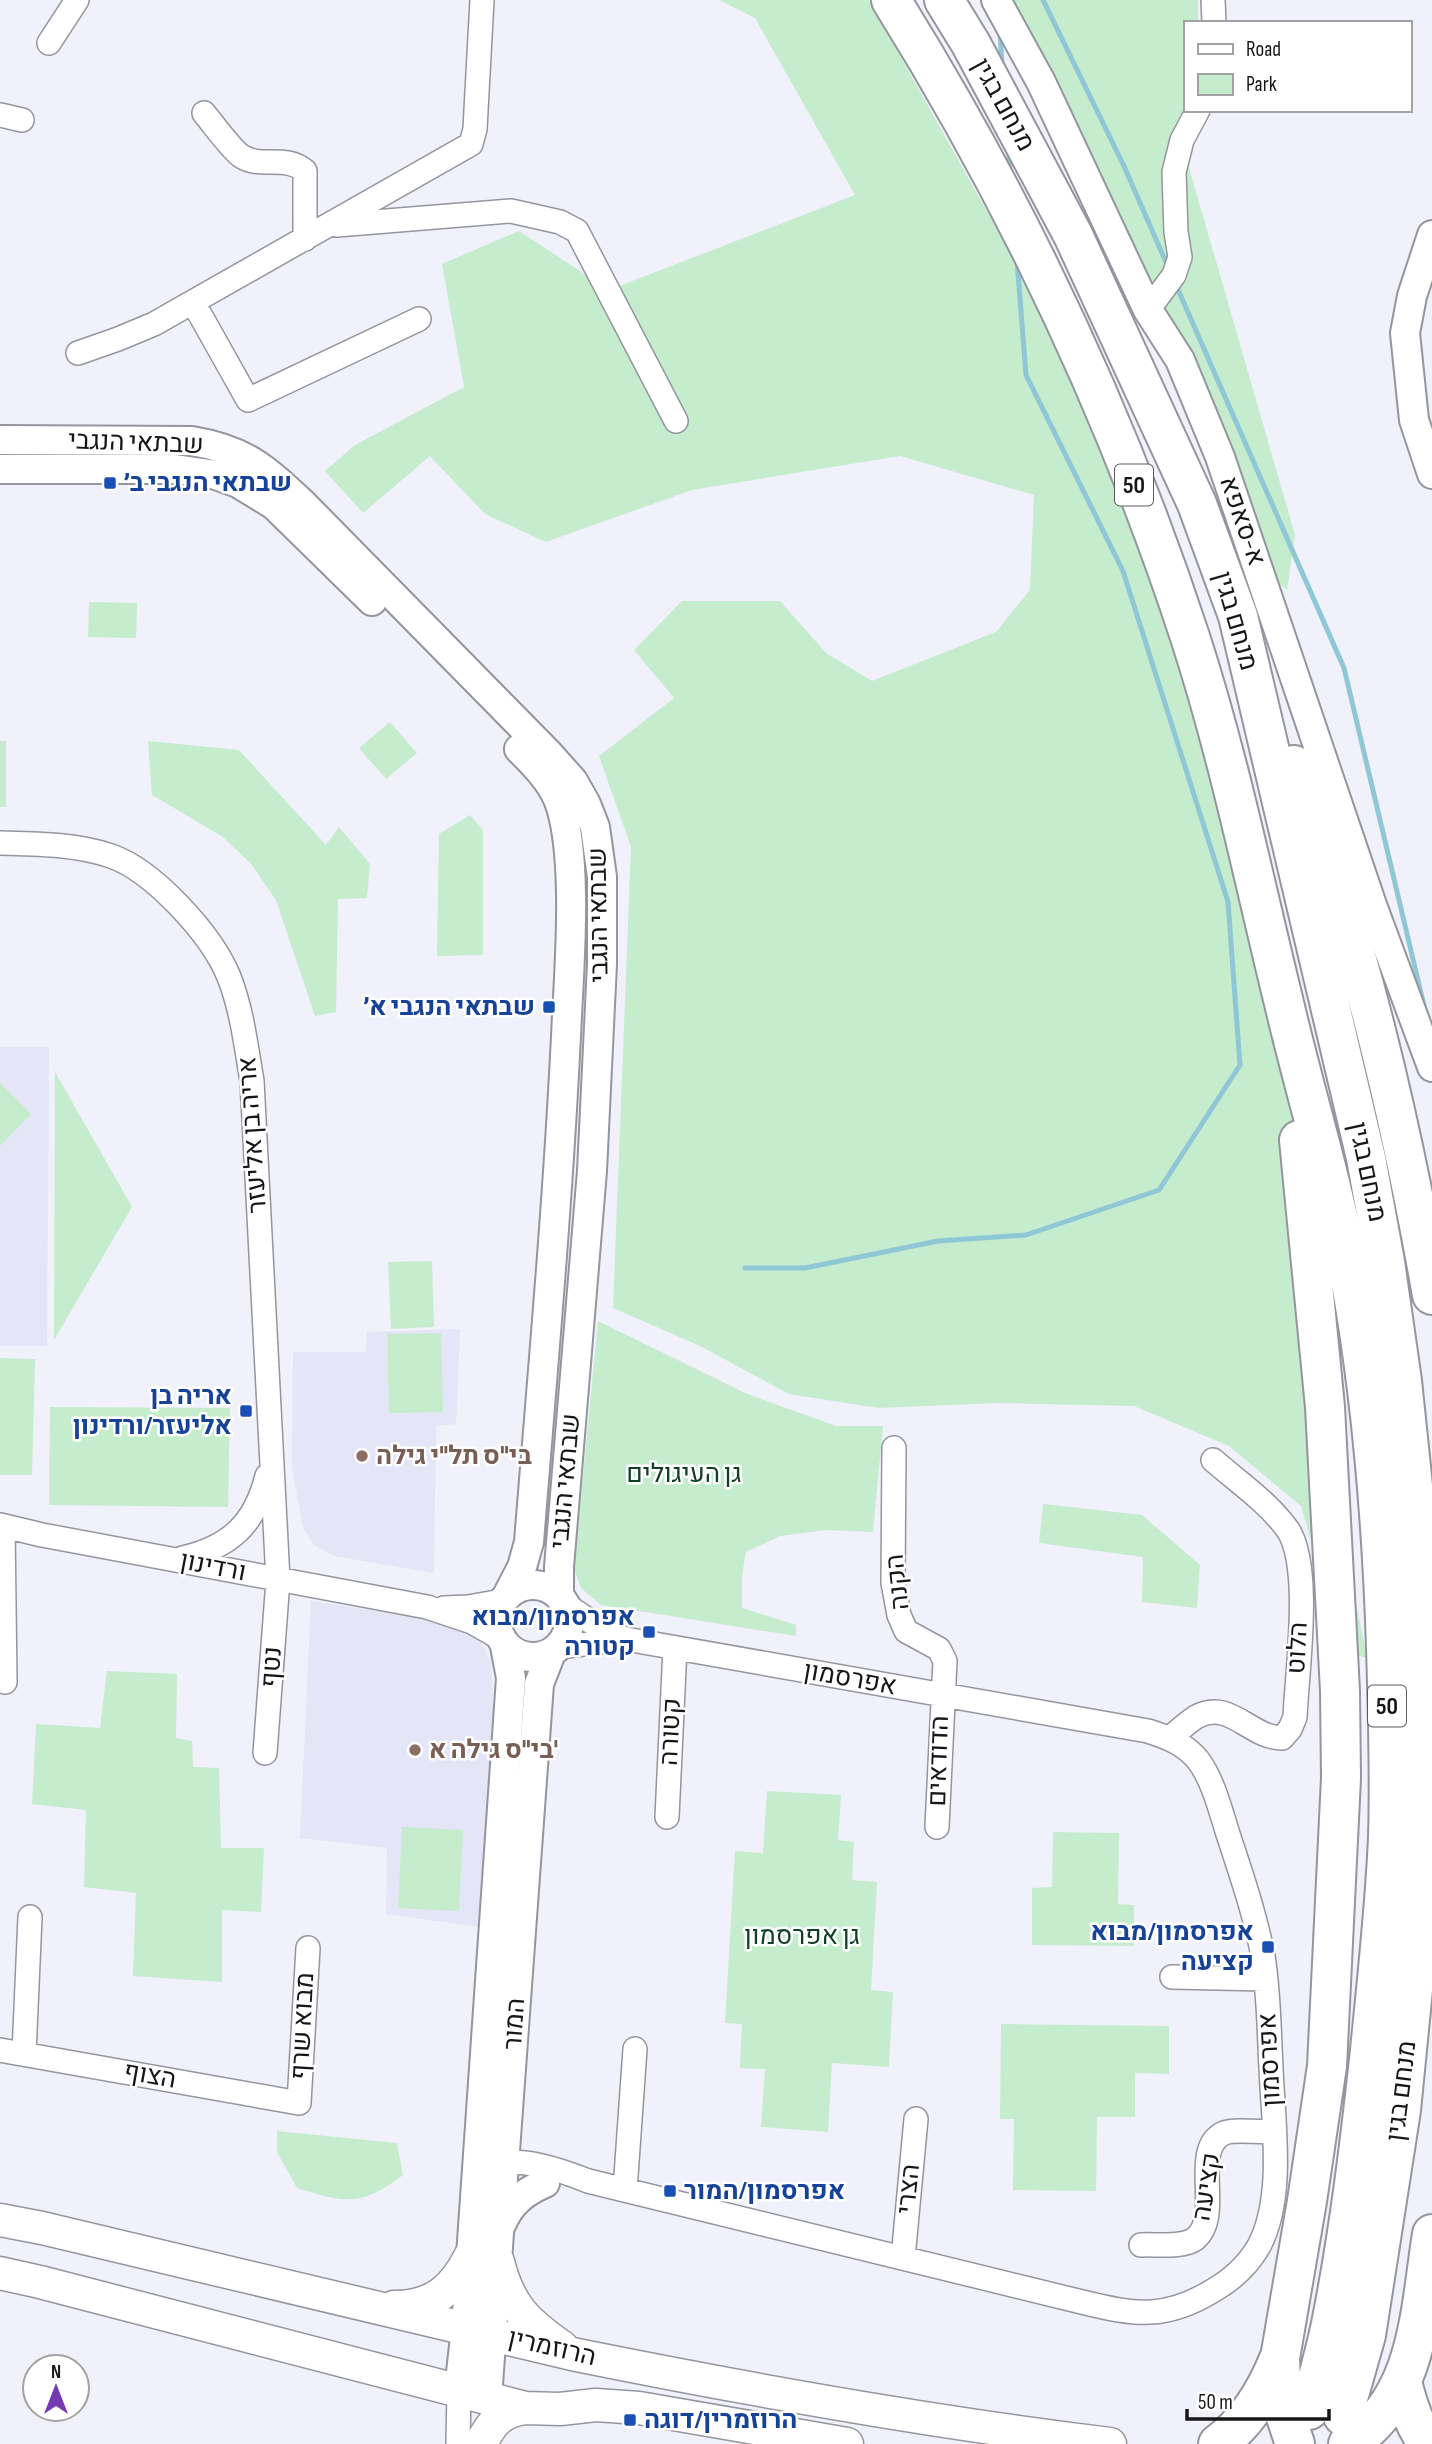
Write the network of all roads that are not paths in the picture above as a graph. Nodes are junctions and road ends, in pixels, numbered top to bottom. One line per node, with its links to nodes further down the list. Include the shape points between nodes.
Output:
1 (77, 0): 8 (street)
2 (482, 0): 11 (street, via 471,144)
3 (891, 0): 24 (highway, מנחם בגין / 50, via 930,61 1044,276 1147,514 1220,741)
4 (944, 0): 22 (highway, מנחם בגין / 50, via 1089,268 1197,504)
5 (996, 0): 15 (street, א-סאפא, via 1041,82)
6 (1213, 0): 7 (street)
7 (1214, 21)
8 (49, 43)
9 (1198, 112): 15 (street, via 1182,141 1174,172 1180,257 1174,275)
10 (204, 113): 13 (street, via 242,156 295,162 305,171)
11 (328, 226): 13 (street); 18 (street, via 511,211 560,222 577,231)
12 (1432, 234): 21 (street, via 1405,334 1414,420)
13 (306, 239): 14 (street)
14 (193, 302): 16 (street, via 248,400); 17 (street, via 118,340)
15 (1148, 310): 25 (street, א-סאפא, via 1180,360 1220,457)
16 (419, 319)
17 (78, 353)
18 (676, 421)
19 (0, 440): 34 (street, שבתאי הנגבי, via 192,441 246,457 303,504 548,753 586,804 600,848 602,964 592,1171 559,1567)
20 (0, 469): 33 (street, שבתאי הנגבי, via 194,471 256,493 274,505 535,765 558,800 569,878 559,1169 529,1542)
21 (1432, 474)
22 (1238, 616): 26 (highway, via 1319,832 1367,990 1416,1202); 75 (highway, מנחם בגין / 50, via 1366,1158 1402,1381 1421,1601 1424,1837 1401,2110 1366,2335)
23 (0, 843): 28 (street, אריה בן אליעזר, via 88,850 128,863 149,876 190,919 228,973 252,1081)
24 (1284, 1006): 71 (highway, via 1325,1406 1341,1779 1327,2066); 75 (highway, מנחם בגין / 50, via 1351,1285 1383,1564 1388,1835 1362,2124 1330,2329)
25 (1432, 1067)
26 (1432, 1295)
27 (894, 1448): 41 (street, הקנה, via 895,1599 906,1631 939,1649 945,1661)
28 (271, 1459): 31 (street, via 254,1512 242,1526 222,1545); 32 (street, אריה בן אליעזר)
29 (1213, 1460): 42 (street, הלוט, via 1270,1510 1298,1550 1301,1606 1295,1717 1282,1738 1269,1738 1230,1713 1214,1711 1197,1717)
30 (2, 1526): 31 (street, ורדינון); 40 (street)
31 (177, 1560): 32 (street, ורדינון)
32 (278, 1580): 35 (street, ורדינון); 43 (street, נטף)
33 (505, 1598): 34 (street, via 517,1588 539,1585); 35 (street, ורדינון, via 468,1607); 37 (street, via 496,1620)
34 (562, 1600): 36 (street, אפרסמון, via 603,1630); 39 (street, via 569,1627)
35 (427, 1607): 37 (street, ורדינון, via 472,1622)
36 (626, 1639): 38 (street, אפרסמון); 39 (street, אפרסמון)
37 (503, 1642): 39 (street, via 513,1652 532,1658); 56 (street, המור, via 511,1678)
38 (675, 1648): 41 (street, אפרסמון); 44 (street, קטורה)
39 (555, 1650): 57 (street, המור, via 539,1684)
40 (5, 1682)
41 (942, 1695): 42 (street, אפרסמון); 45 (street, הדודאים)
42 (1170, 1738): 49 (street, אפרסמון, via 1198,1761 1214,1792 1256,1923)
43 (265, 1753)
44 (667, 1817)
45 (937, 1827)
46 (30, 1917): 52 (street)
47 (308, 1948): 53 (street, מבוא שרף)
48 (1172, 1977): 49 (street)
49 (1265, 1979): 55 (street, אפרסמון)
50 (635, 2049): 60 (street)
51 (0, 2050): 52 (street, הצוף)
52 (24, 2054): 53 (street, הצוף)
53 (299, 2103)
54 (916, 2119): 65 (street, הצרי)
55 (1273, 2132): 64 (street, קציעה, via 1226,2132 1214,2140 1208,2155 1204,2226 1194,2239 1181,2243); 65 (street, אפרסמון, via 1270,2219 1259,2246 1243,2269 1223,2285 1181,2308 1163,2312 1111,2309)
56 (477, 2167): 57 (street, אפרסמון); 66 (street, המור)
57 (505, 2169): 58 (street, אפרסמון, via 550,2168); 59 (street, אפרסמון); 62 (street, המור)
58 (588, 2181): 59 (street, אפרסמון); 60 (street, אפרסמון)
59 (545, 2183): 62 (street, via 518,2198)
60 (625, 2190): 65 (street, אפרסמון)
61 (0, 2220): 68 (main road, הרוזמרין)
62 (501, 2225): 66 (street, המור)
63 (1432, 2234): 72 (highway, via 1411,2358)
64 (1141, 2245)
65 (902, 2258)
66 (485, 2259): 68 (main road, via 433,2300); 69 (street, המור); 70 (main road, via 519,2309 542,2334)
67 (0, 2273): 73 (main road, הרוזמרין)
68 (375, 2307): 69 (main road, הרוזמרין)
69 (479, 2331): 70 (main road, הרוזמרין); 73 (street, המור)
70 (572, 2354): 79 (main road, הרוזמרין, via 798,2397)
71 (1280, 2358): 80 (highway, via 1261,2396); 81 (highway, via 1282,2405)
72 (1402, 2382): 75 (highway, via 1376,2423); 82 (highway, via 1411,2415)
73 (473, 2394): 74 (main road, הרוזמרין); 76 (street); 77 (street)
74 (525, 2408): 77 (main road, via 496,2419); 78 (main road, הרוזמרין, via 639,2408)
75 (1333, 2423)
76 (458, 2444)
77 (481, 2444)
78 (847, 2444)
79 (1110, 2444)
80 (1218, 2444)
81 (1294, 2444)
82 (1428, 2444)

